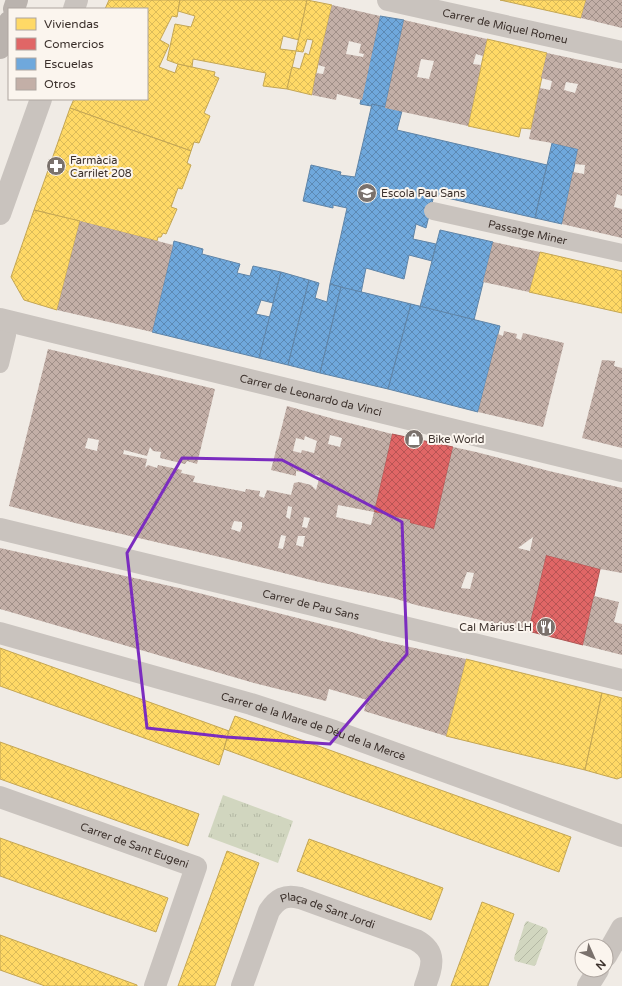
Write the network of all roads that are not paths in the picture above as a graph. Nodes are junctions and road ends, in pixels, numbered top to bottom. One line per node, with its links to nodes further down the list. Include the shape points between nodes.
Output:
1 (388, 0): 4 (street, Carrer de Miquel Romeu)
2 (8, 25): 3 (main road)
3 (0, 48)
4 (622, 52)
5 (42, 100): 7 (street)
6 (433, 211): 8 (street, Passatge Miner)
7 (0, 214)
8 (622, 253)
9 (4, 327): 10 (street); 11 (street, Carrer de Leonardo da Vinci)
10 (0, 364)
11 (622, 471)
12 (0, 529): 14 (street, Carrer de Pau Sans)
13 (0, 633): 16 (street, Carrer de la Mare de Déu de la Mercè, via 251,704)
14 (622, 680)
15 (0, 797): 19 (street, Carrer de Sant Eugeni, via 196,867)
16 (622, 836)
17 (622, 928): 18 (street)
18 (614, 942)
19 (155, 986)
20 (242, 986): 21 (street, Plaça de Sant Jordi, via 273,904 287,896 294,896 423,944 428,948 432,960)
21 (425, 986)

